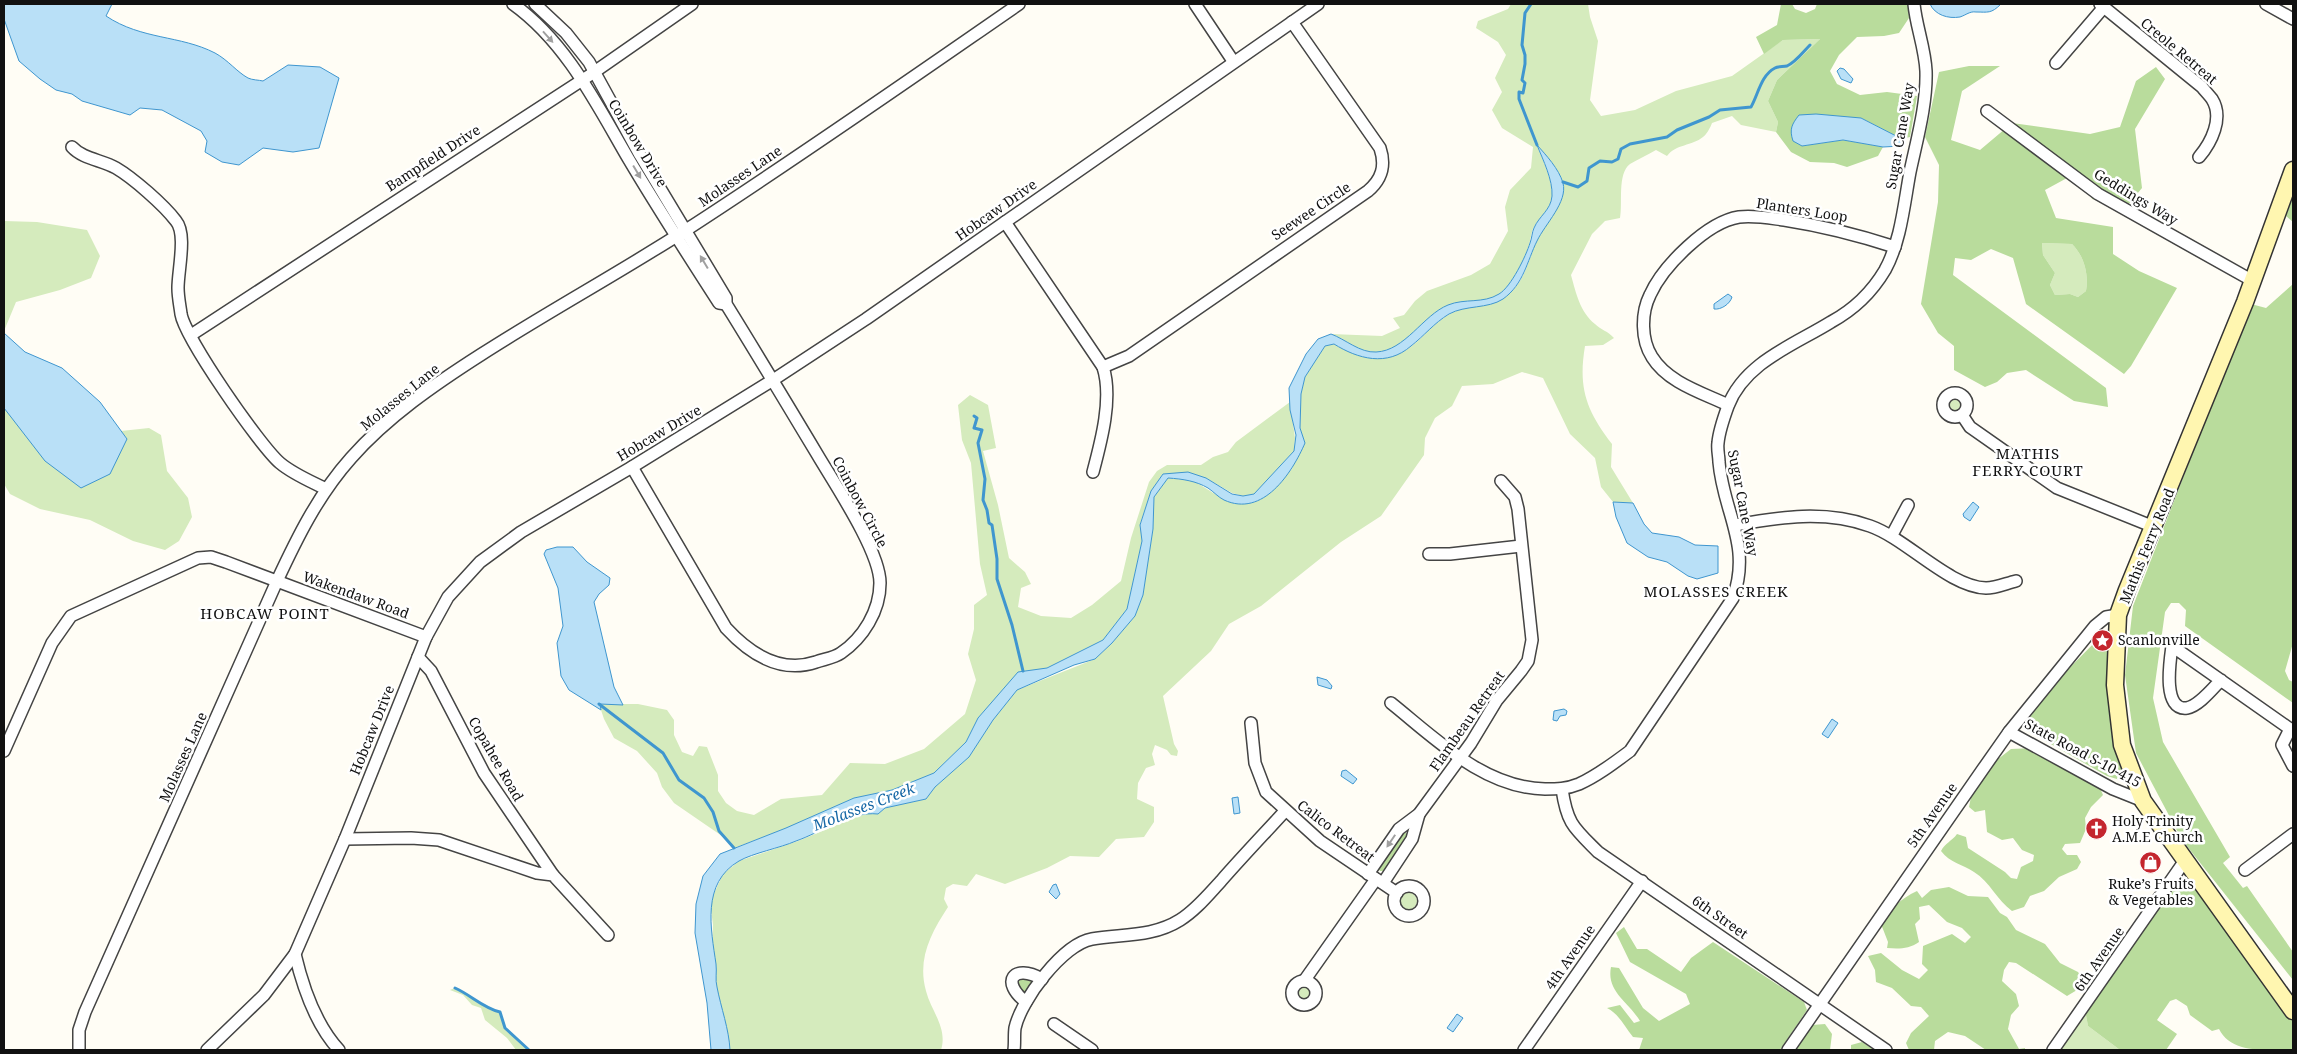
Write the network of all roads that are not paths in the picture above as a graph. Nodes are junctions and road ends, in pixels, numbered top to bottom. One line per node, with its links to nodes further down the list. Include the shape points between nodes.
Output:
1 (513, 4): 15 (street, Coinbow Drive, one-way to 15, via 526,14)
2 (535, 4): 14 (street, Coinbow Drive, via 566,33)
3 (692, 4): 14 (street, Bampfield Drive)
4 (1019, 4): 21 (street, Molasses Lane)
5 (1194, 4): 12 (street)
6 (1318, 4): 11 (street, Hobcaw Drive)
7 (1914, 4): 22 (street, Sugar Cane Way, via 1926,71 1923,106)
8 (2266, 4): 10 (street)
9 (2102, 5): 13 (street); 18 (street, Creole Retreat, via 2202,87 2212,100 2214,135)
10 (2291, 16)
11 (1292, 22): 12 (street, Hobcaw Drive); 25 (street, Seewee Circle, via 1380,148 1383,163 1379,178 1368,191 1129,356)
12 (1234, 61): 20 (street, Hobcaw Drive)
13 (2056, 63)
14 (595, 71): 15 (street, Bampfield Drive); 21 (street, Coinbow Drive)
15 (583, 79): 21 (street, Coinbow Drive, one-way to 21); 24 (street, Bampfield Drive)
16 (1987, 111): 23 (street, Geddings Way, via 2098,194)
17 (72, 147): 24 (street, via 117,168 176,220 181,231 178,289 182,318)
18 (2199, 157)
19 (2293, 170): 23 (main road, Mathis Ferry Road)
20 (1005, 222): 25 (street); 26 (street, Hobcaw Drive)
21 (681, 233): 26 (street, Coinbow Drive, via 720,303 726,304); 32 (street, Molasses Lane, via 441,380 352,457)
22 (1895, 247): 27 (street, Sugar Cane Way, via 1871,291 1832,322 1755,368); 27 (street, Planters Loop, via 1841,230 1757,216 1726,220 1697,239 1671,266 1650,295 1645,310 1646,342 1652,357 1675,380)
23 (2252, 281): 35 (main road, Mathis Ferry Road)
24 (191, 335): 32 (street, via 233,402 278,461 290,471)
25 (1103, 367): 30 (street, via 1105,410)
26 (773, 380): 29 (street, Hobcaw Drive); 29 (street, Coinbow Circle, via 846,502 873,554 880,582 875,611 859,638 839,654 809,664 783,665 761,658 740,643 726,628)
27 (1728, 405): 34 (street, Sugar Cane Way, via 1717,443 1720,476)
28 (1962, 415): 35 (street, via 1970,427 2058,488)
29 (632, 467): 42 (street, Hobcaw Drive, via 492,552 448,597)
30 (1093, 472)
31 (1500, 481): 37 (street, Flambeau Retreat, via 1515,497)
32 (326, 489): 39 (street, Molasses Lane)
33 (1908, 505): 36 (street)
34 (1735, 525): 36 (street, via 1808,515 1854,521); 52 (street, Sugar Cane Way, via 1740,561 1739,581 1733,598 1630,751 1579,784)
35 (2154, 527): 41 (main road, Mathis Ferry Road)
36 (1892, 535): 40 (street, via 1964,583 1987,588)
37 (1521, 546): 38 (street); 50 (street, Flambeau Retreat, via 1532,649 1521,672 1497,700)
38 (1429, 554)
39 (277, 581): 42 (street, Wakendaw Road); 49 (street, via 211,557 198,558 71,616 52,642); 72 (street, Molasses Lane, via 86,1012 79,1030)
40 (2016, 581)
41 (2118, 616): 48 (street, 5th Avenue, via 2106,617 2095,626); 53 (main road, Mathis Ferry Road, via 2115,685 2118,724 2122,745)
42 (426, 637): 43 (street, Hobcaw Drive)
43 (418, 657): 57 (street, Hobcaw Drive); 60 (street, Copahee Road, via 431,671 484,773)
44 (2221, 680): 44 (street, via 2180,652 2172,646 2170,690 2172,701 2180,707 2188,708 2197,703); 47 (street)
45 (1391, 703): 50 (street, Sugar Cane Way)
46 (1251, 724): 54 (street, Calico Retreat, via 1254,763 1261,783)
47 (2292, 730): 51 (street, via 2282,745)
48 (2010, 732): 53 (street, State Road S-10-415, via 2113,789); 69 (street, 5th Avenue)
49 (4, 751)
50 (1459, 757): 52 (street, Sugar Cane Way, via 1503,782 1530,788); 55 (street, Flambeau Retreat)
51 (2293, 766)
52 (1562, 789): 62 (street, 6th Street, via 1566,814 1577,831 1598,852)
53 (2143, 801): 58 (main road, Mathis Ferry Road)
54 (1285, 811): 61 (street, Calico Retreat, via 1320,841); 66 (street, via 1198,906 1183,918 1158,932 1078,943)
55 (1419, 814): 61 (street, via 1412,839); 61 (street, Flambeau Retreat, one-way to 61, via 1399,829)
56 (2293, 834): 59 (street)
57 (345, 839): 60 (street, via 439,840 537,873); 65 (street, Hobcaw Drive)
58 (2186, 859): 70 (main road, Mathis Ferry Road); 80 (street, 6th Avenue)
59 (2245, 870)
60 (553, 875): 64 (street, Copahee Road)
61 (1376, 879): 63 (street, Calico Retreat); 67 (street, Flambeau Retreat)
62 (1642, 881): 69 (street, 6th Street); 77 (street, 4th Avenue)
63 (1397, 893)
64 (608, 935)
65 (295, 954): 73 (street, Hobcaw Drive, via 264,995); 74 (street, via 300,976 320,1024)
66 (1042, 979): 68 (street); 68 (street, via 1024,972 1013,978 1014,991)
67 (1304, 981)
68 (1026, 1002): 75 (street, via 1015,1027)
69 (1819, 1004): 78 (street, 5th Avenue); 79 (street, 6th Street)
70 (2293, 1011)
71 (1054, 1024): 76 (street)
72 (79, 1050)
73 (207, 1050)
74 (338, 1050)
75 (1014, 1050)
76 (1092, 1050)
77 (1524, 1050)
78 (1788, 1050)
79 (1886, 1050)
80 (2053, 1050)

